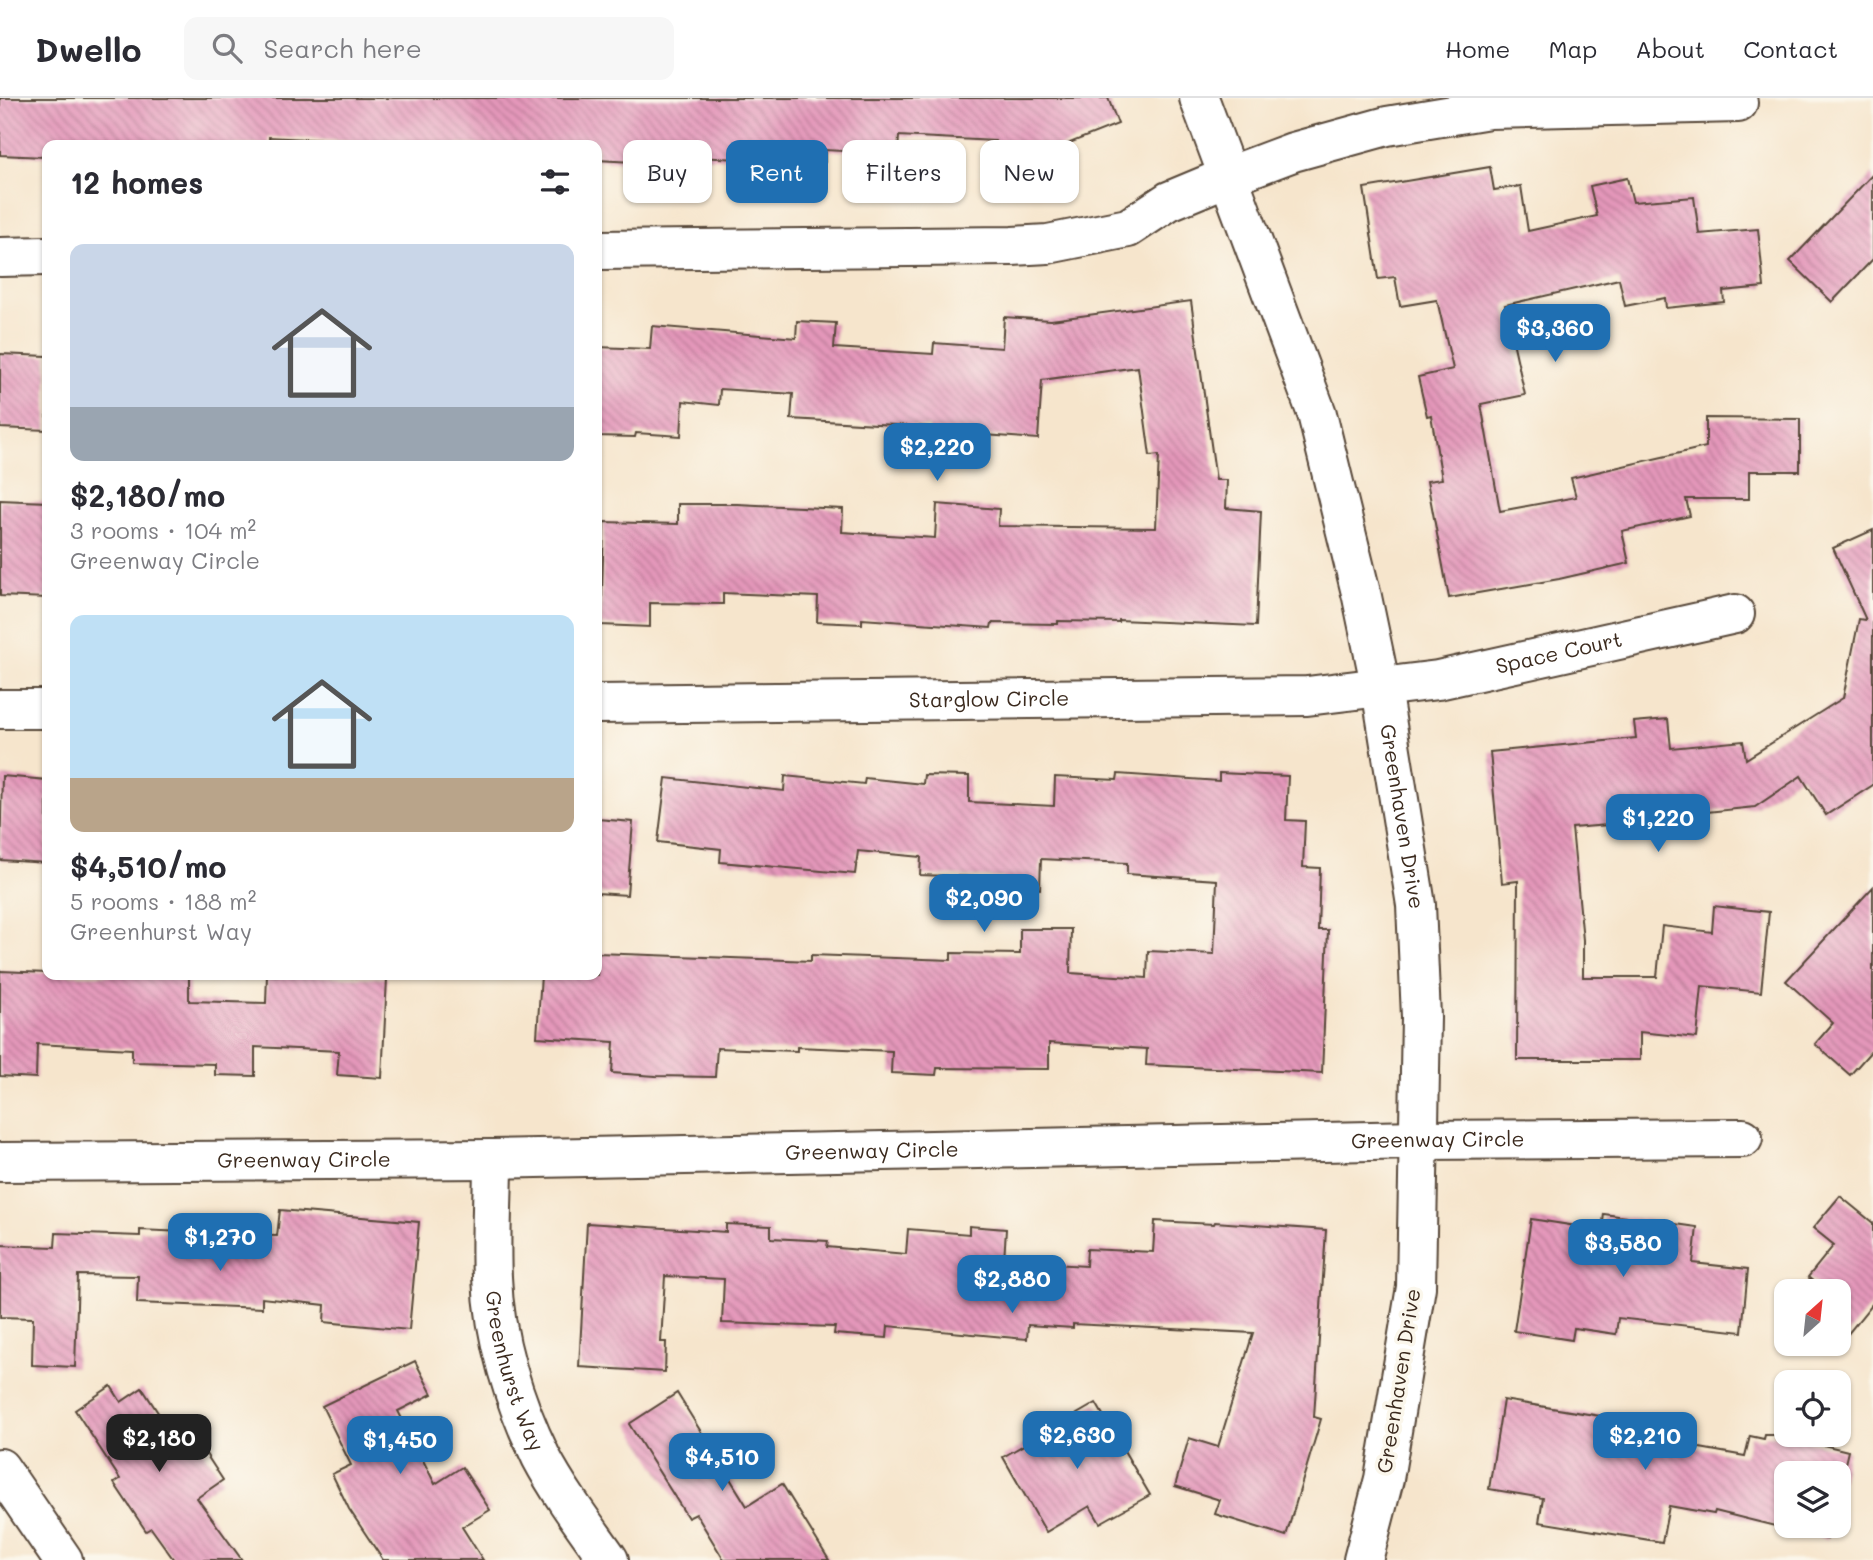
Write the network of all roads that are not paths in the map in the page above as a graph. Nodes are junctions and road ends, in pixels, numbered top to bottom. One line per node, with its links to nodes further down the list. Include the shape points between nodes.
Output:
1 (1199, 98): 3 (street, Greenhaven Drive)
2 (1738, 103): 3 (street, via 1489,109 1387,126 1293,152)
3 (1229, 176): 4 (street, via 1169,201 1128,228 1048,244); 8 (street, Greenhaven Drive, via 1317,414)
4 (602, 250)
5 (42, 256): 6 (street)
6 (0, 257)
7 (1735, 614): 8 (street, Space Court, via 1438,680)
8 (1381, 688): 9 (street, Starglow Circle, via 1307,696); 13 (street, Greenhaven Drive, via 1416,905 1421,1017)
9 (602, 704)
10 (0, 709): 11 (street)
11 (42, 709)
12 (1743, 1138): 13 (street, Greenway Circle)
13 (1419, 1140): 14 (street, Greenway Circle); 19 (street, Greenhaven Drive, via 1416,1287 1384,1479)
14 (493, 1159): 15 (street, Greenway Circle); 18 (street, Greenhurst Way, via 492,1278 498,1333 517,1400 542,1457)
15 (0, 1162)
16 (0, 1468): 17 (street)
17 (63, 1560)
18 (608, 1560)
19 (1363, 1560)

